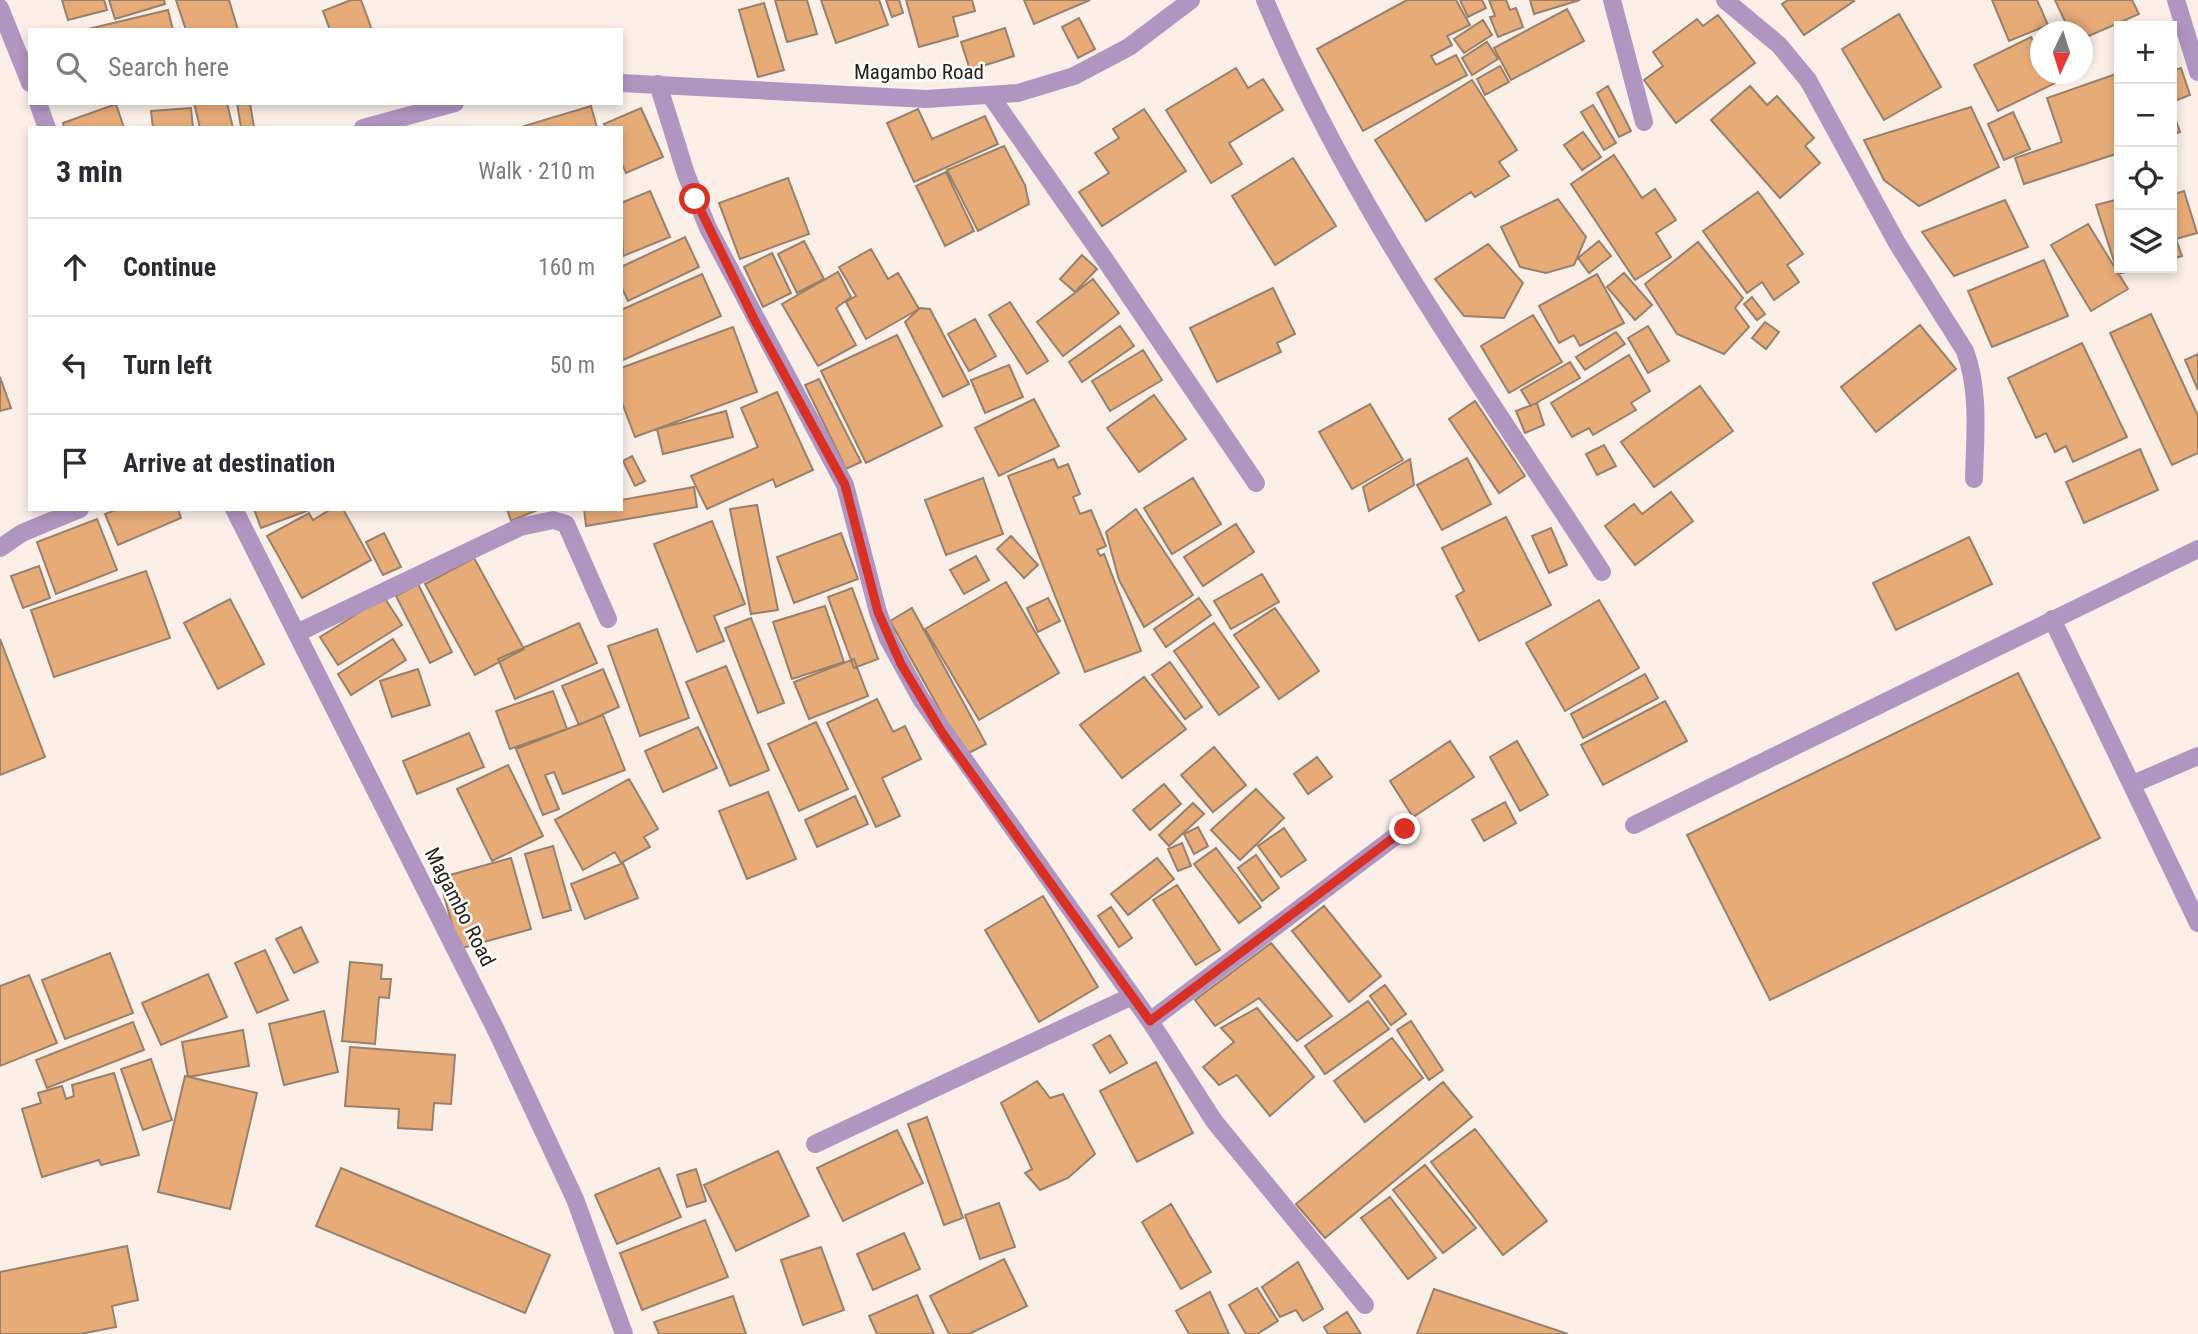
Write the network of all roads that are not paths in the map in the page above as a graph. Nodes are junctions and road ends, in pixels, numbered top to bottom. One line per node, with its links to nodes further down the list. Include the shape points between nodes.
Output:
1 (1191, 0): 11 (street, Magambo Road, via 1129,47 1074,76 1017,93)
2 (1265, 0): 23 (street, via 1340,160 1396,255)
3 (1612, 0): 14 (street)
4 (1725, 0): 17 (street, via 1779,45 1808,80 1897,243 1965,351 1975,401)
5 (2176, 0): 7 (street)
6 (0, 8): 8 (street)
7 (2198, 72)
8 (28, 78)
9 (623, 83): 10 (street, Magambo Road)
10 (658, 84): 11 (street, Magambo Road, via 926,99); 32 (street, via 699,209 845,485 892,648 943,734)
11 (990, 95): 18 (street)
12 (39, 105): 15 (street)
13 (447, 105): 16 (street)
14 (1644, 122)
15 (46, 126)
16 (370, 126)
17 (1974, 479)
18 (1256, 483)
19 (75, 511): 21 (street, via 22,533)
20 (235, 511): 26 (street, Magambo Road)
21 (0, 548)
22 (2198, 549): 24 (street)
23 (1602, 572)
24 (2052, 618): 28 (street); 29 (street)
25 (607, 619): 26 (street, via 566,524 553,520 520,527)
26 (297, 634): 36 (street, Magambo Road, via 569,1186)
27 (2198, 756): 28 (street)
28 (2133, 784): 31 (street)
29 (1634, 825)
30 (1405, 829): 33 (street)
31 (2198, 923)
32 (1130, 997): 33 (street); 34 (street)
33 (1150, 1021): 35 (street, via 1214,1121)
34 (815, 1144)
35 (1364, 1305)
36 (624, 1334)

